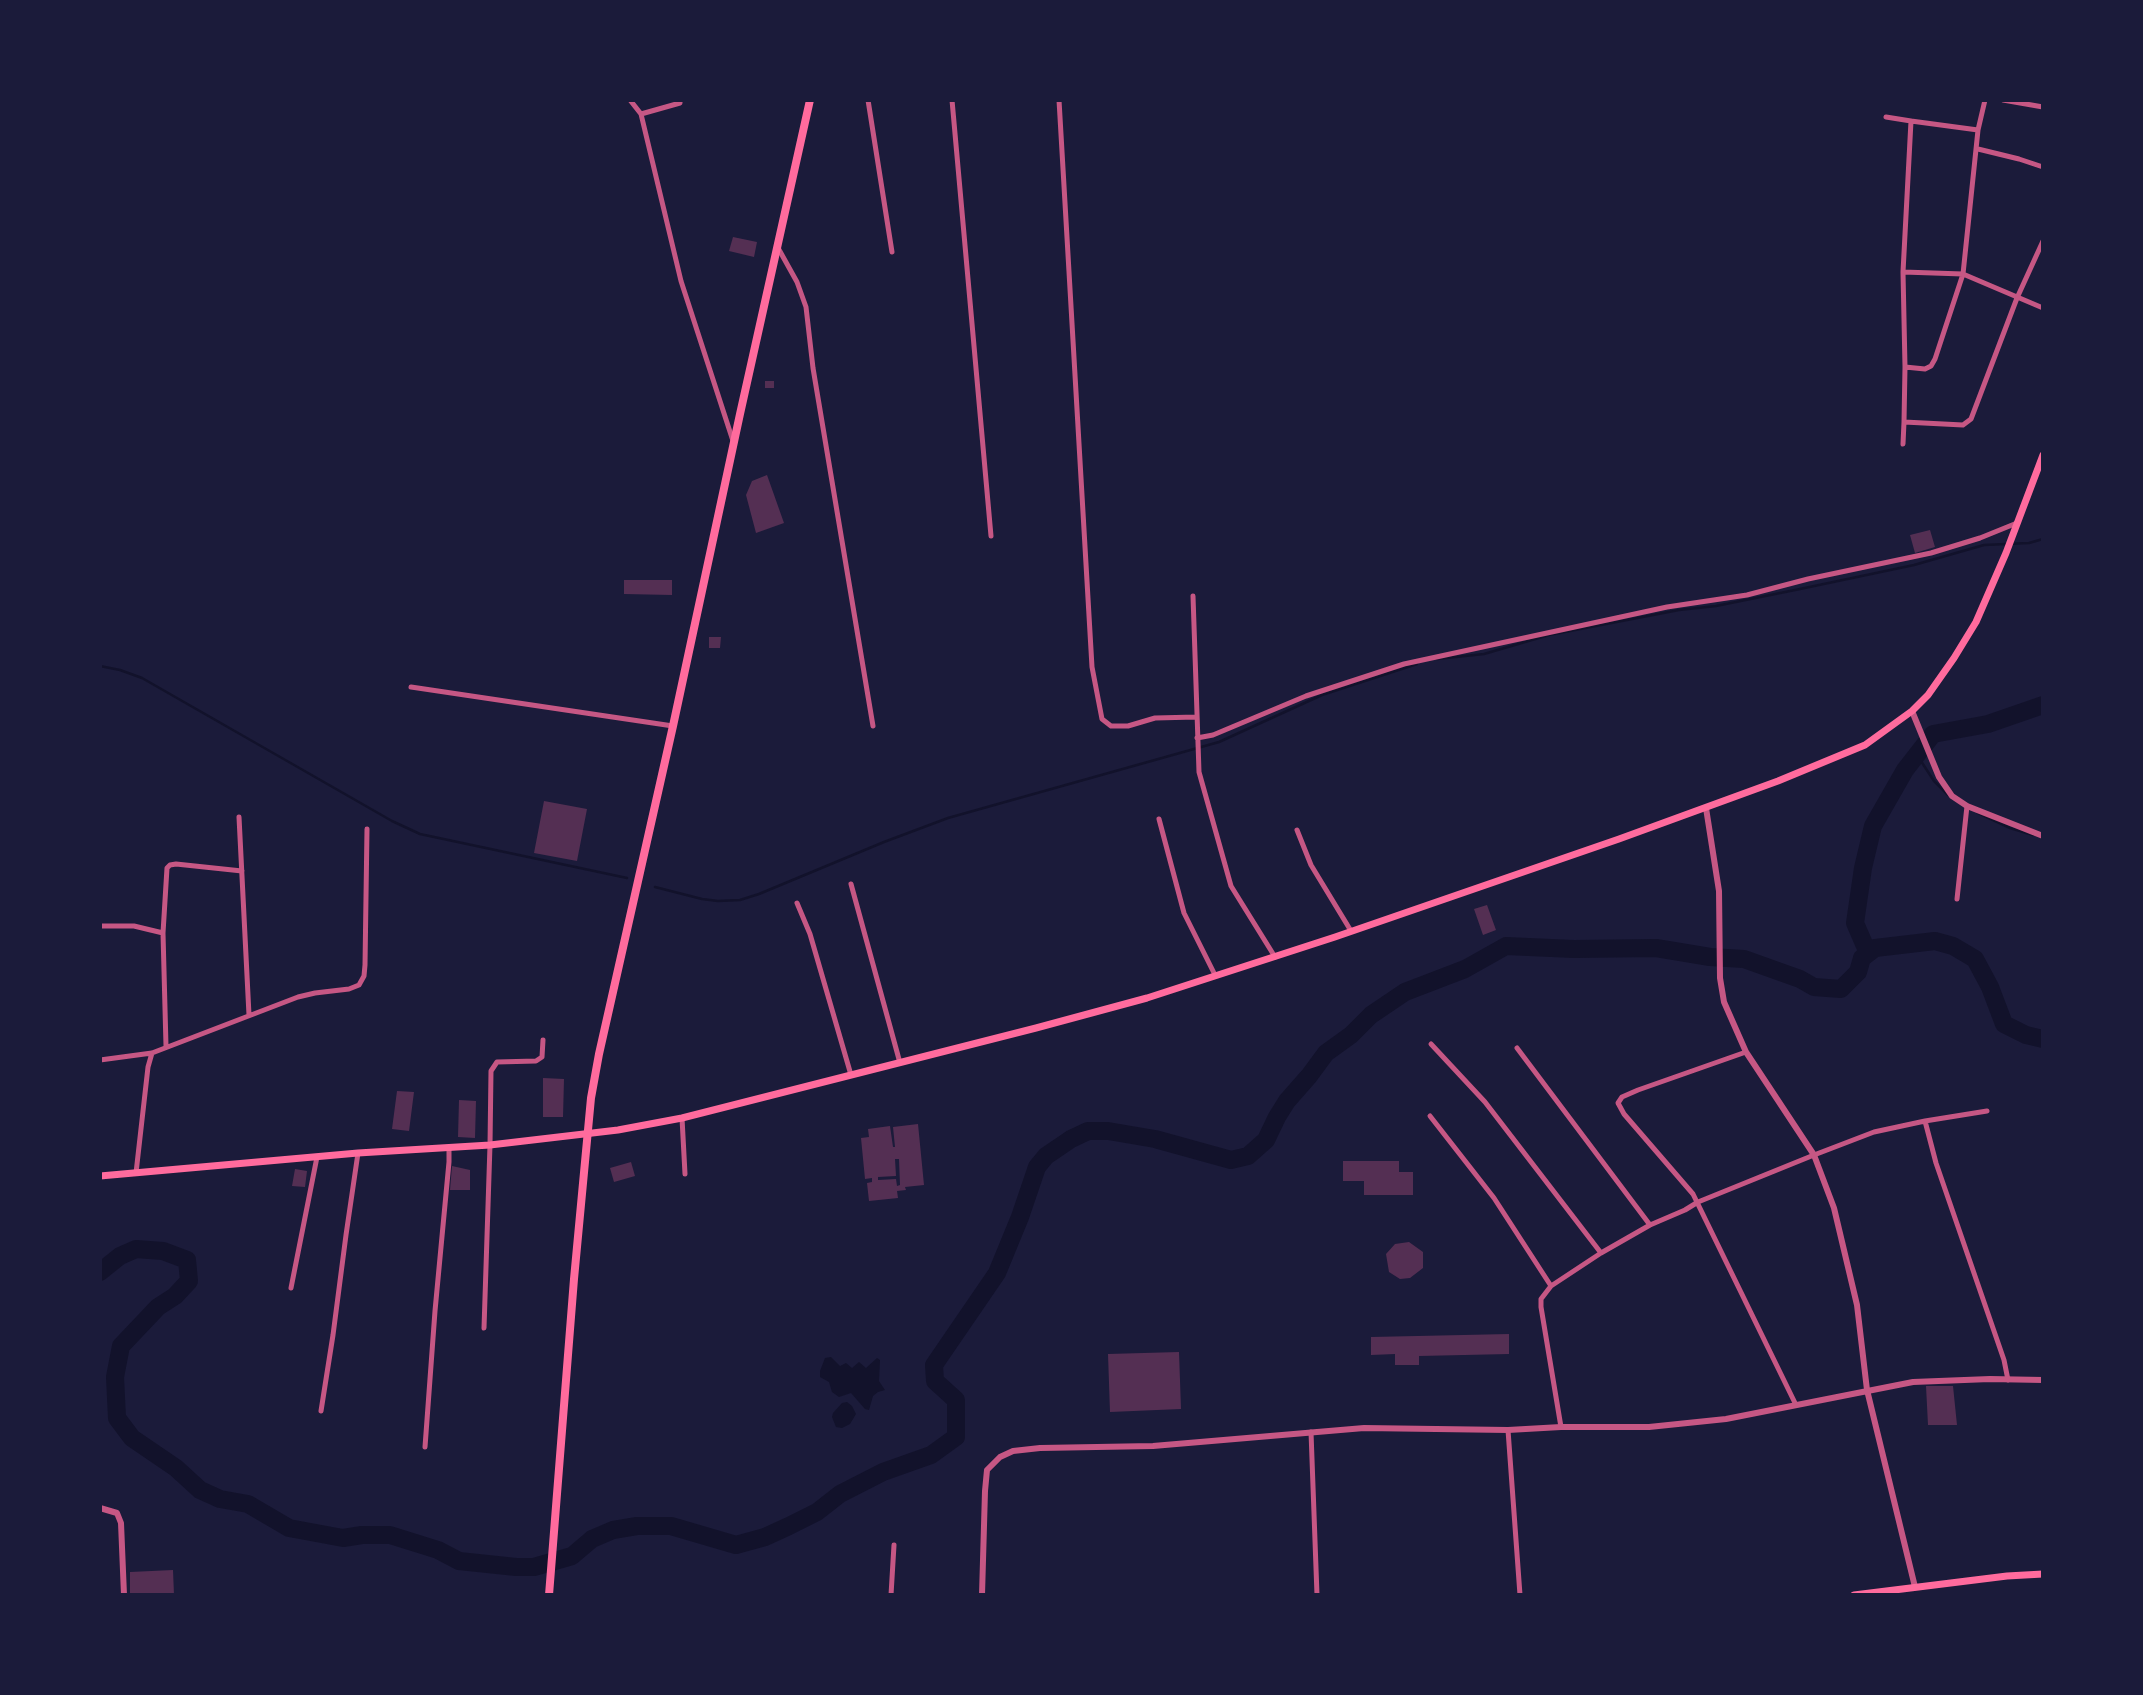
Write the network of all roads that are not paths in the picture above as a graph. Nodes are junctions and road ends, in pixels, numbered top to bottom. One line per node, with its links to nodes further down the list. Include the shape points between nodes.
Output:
1 (630, 100): 10 (street)
2 (680, 100): 10 (street)
3 (810, 100): 17 (main road)
4 (868, 100): 18 (street)
5 (952, 100): 29 (street)
6 (1059, 100): 33 (street, via 1092,667 1102,719 1111,726 1128,726 1155,718)
7 (1985, 100): 13 (street)
8 (2003, 100): 9 (street)
9 (2043, 107)
10 (641, 114): 25 (street, via 681,281)
11 (1886, 117): 12 (street)
12 (1911, 121): 13 (street); 19 (street)
13 (1978, 130): 14 (street)
14 (1978, 149): 15 (street); 20 (street)
15 (2043, 167)
16 (2043, 241): 21 (street)
17 (777, 246): 25 (main road); 35 (street, via 806,307)
18 (892, 252)
19 (1903, 272): 20 (street); 23 (street)
20 (1963, 275): 21 (street); 23 (street, via 1936,359 1925,369)
21 (2017, 298): 22 (street); 24 (street, via 1971,419 1963,425)
22 (2043, 308)
23 (1905, 367): 24 (street)
24 (1904, 422): 26 (street)
25 (734, 444): 34 (main road)
26 (1903, 444)
27 (2043, 455): 28 (main road)
28 (2017, 523): 32 (main road, via 1976,622 1928,695); 36 (street, via 1931,553 1404,664 1306,695)
29 (991, 536)
30 (1193, 596): 33 (street)
31 (411, 687): 34 (street)
32 (1912, 711): 37 (street, via 1939,778 1952,796); 38 (main road, via 1842,756)
33 (1196, 717): 36 (street)
34 (673, 726): 67 (main road, via 599,1054)
35 (873, 726)
36 (1197, 741): 51 (street, via 1198,763 1231,886)
37 (1968, 806): 43 (street); 46 (street)
38 (1706, 808): 49 (main road); 58 (street, via 1719,891 1720,978 1724,1002)
39 (239, 817): 44 (street)
40 (1159, 819): 52 (street, via 1184,914)
41 (367, 828): 53 (street, via 362,982 349,989 298,997)
42 (1297, 830): 49 (street, via 1311,865)
43 (2043, 836)
44 (242, 871): 50 (street, via 170,865); 53 (street)
45 (851, 884): 61 (street)
46 (1957, 899)
47 (797, 903): 62 (street)
48 (100, 926): 50 (street, via 134,926)
49 (1351, 931): 51 (main road)
50 (163, 933): 56 (street)
51 (1275, 957): 52 (main road)
52 (1215, 975): 61 (main road, via 1147,998)
53 (249, 1015): 56 (street)
54 (544, 1040): 68 (street, via 537,1061 497,1062 492,1067)
55 (1431, 1044): 78 (street, via 1485,1102)
56 (166, 1046): 59 (street)
57 (1517, 1048): 77 (street)
58 (1746, 1052): 71 (street); 76 (street, via 1638,1090 1618,1102)
59 (152, 1053): 60 (street); 73 (street)
60 (100, 1060)
61 (900, 1063): 62 (main road)
62 (851, 1075): 65 (main road)
63 (1987, 1111): 66 (street)
64 (1430, 1116): 79 (street, via 1489,1190)
65 (682, 1118): 67 (main road); 74 (street)
66 (1925, 1121): 71 (street, via 1874,1132); 82 (street)
67 (586, 1134): 68 (main road); 96 (main road)
68 (490, 1145): 69 (main road); 81 (street)
69 (449, 1148): 70 (main road); 90 (street)
70 (358, 1153): 72 (main road); 86 (street)
71 (1814, 1154): 76 (street); 84 (street, via 1841,1232 1857,1305)
72 (317, 1157): 73 (main road); 80 (street)
73 (136, 1173): 75 (main road)
74 (685, 1174)
75 (100, 1176)
76 (1698, 1202): 77 (street); 85 (street)
77 (1650, 1225): 78 (street)
78 (1601, 1253): 79 (street)
79 (1551, 1286): 87 (street, via 1541,1298 1541,1307)
80 (291, 1288)
81 (484, 1328)
82 (2008, 1380): 83 (street); 84 (street, via 1913,1382)
83 (2043, 1380)
84 (1867, 1390): 85 (street); 94 (street)
85 (1796, 1405): 87 (street, via 1649,1427)
86 (321, 1411)
87 (1561, 1427): 88 (street)
88 (1508, 1430): 89 (street); 100 (street)
89 (1311, 1432): 98 (street, via 1153,1446 1040,1448 1000,1457 987,1470); 99 (street)
90 (425, 1447)
91 (100, 1508): 95 (street, via 117,1513 121,1523)
92 (894, 1545): 97 (street)
93 (2043, 1574): 94 (main road)
94 (1914, 1587): 101 (main road)
95 (124, 1595)
96 (549, 1595)
97 (891, 1595)
98 (982, 1595)
99 (1317, 1595)
100 (1520, 1595)
101 (1854, 1595)

